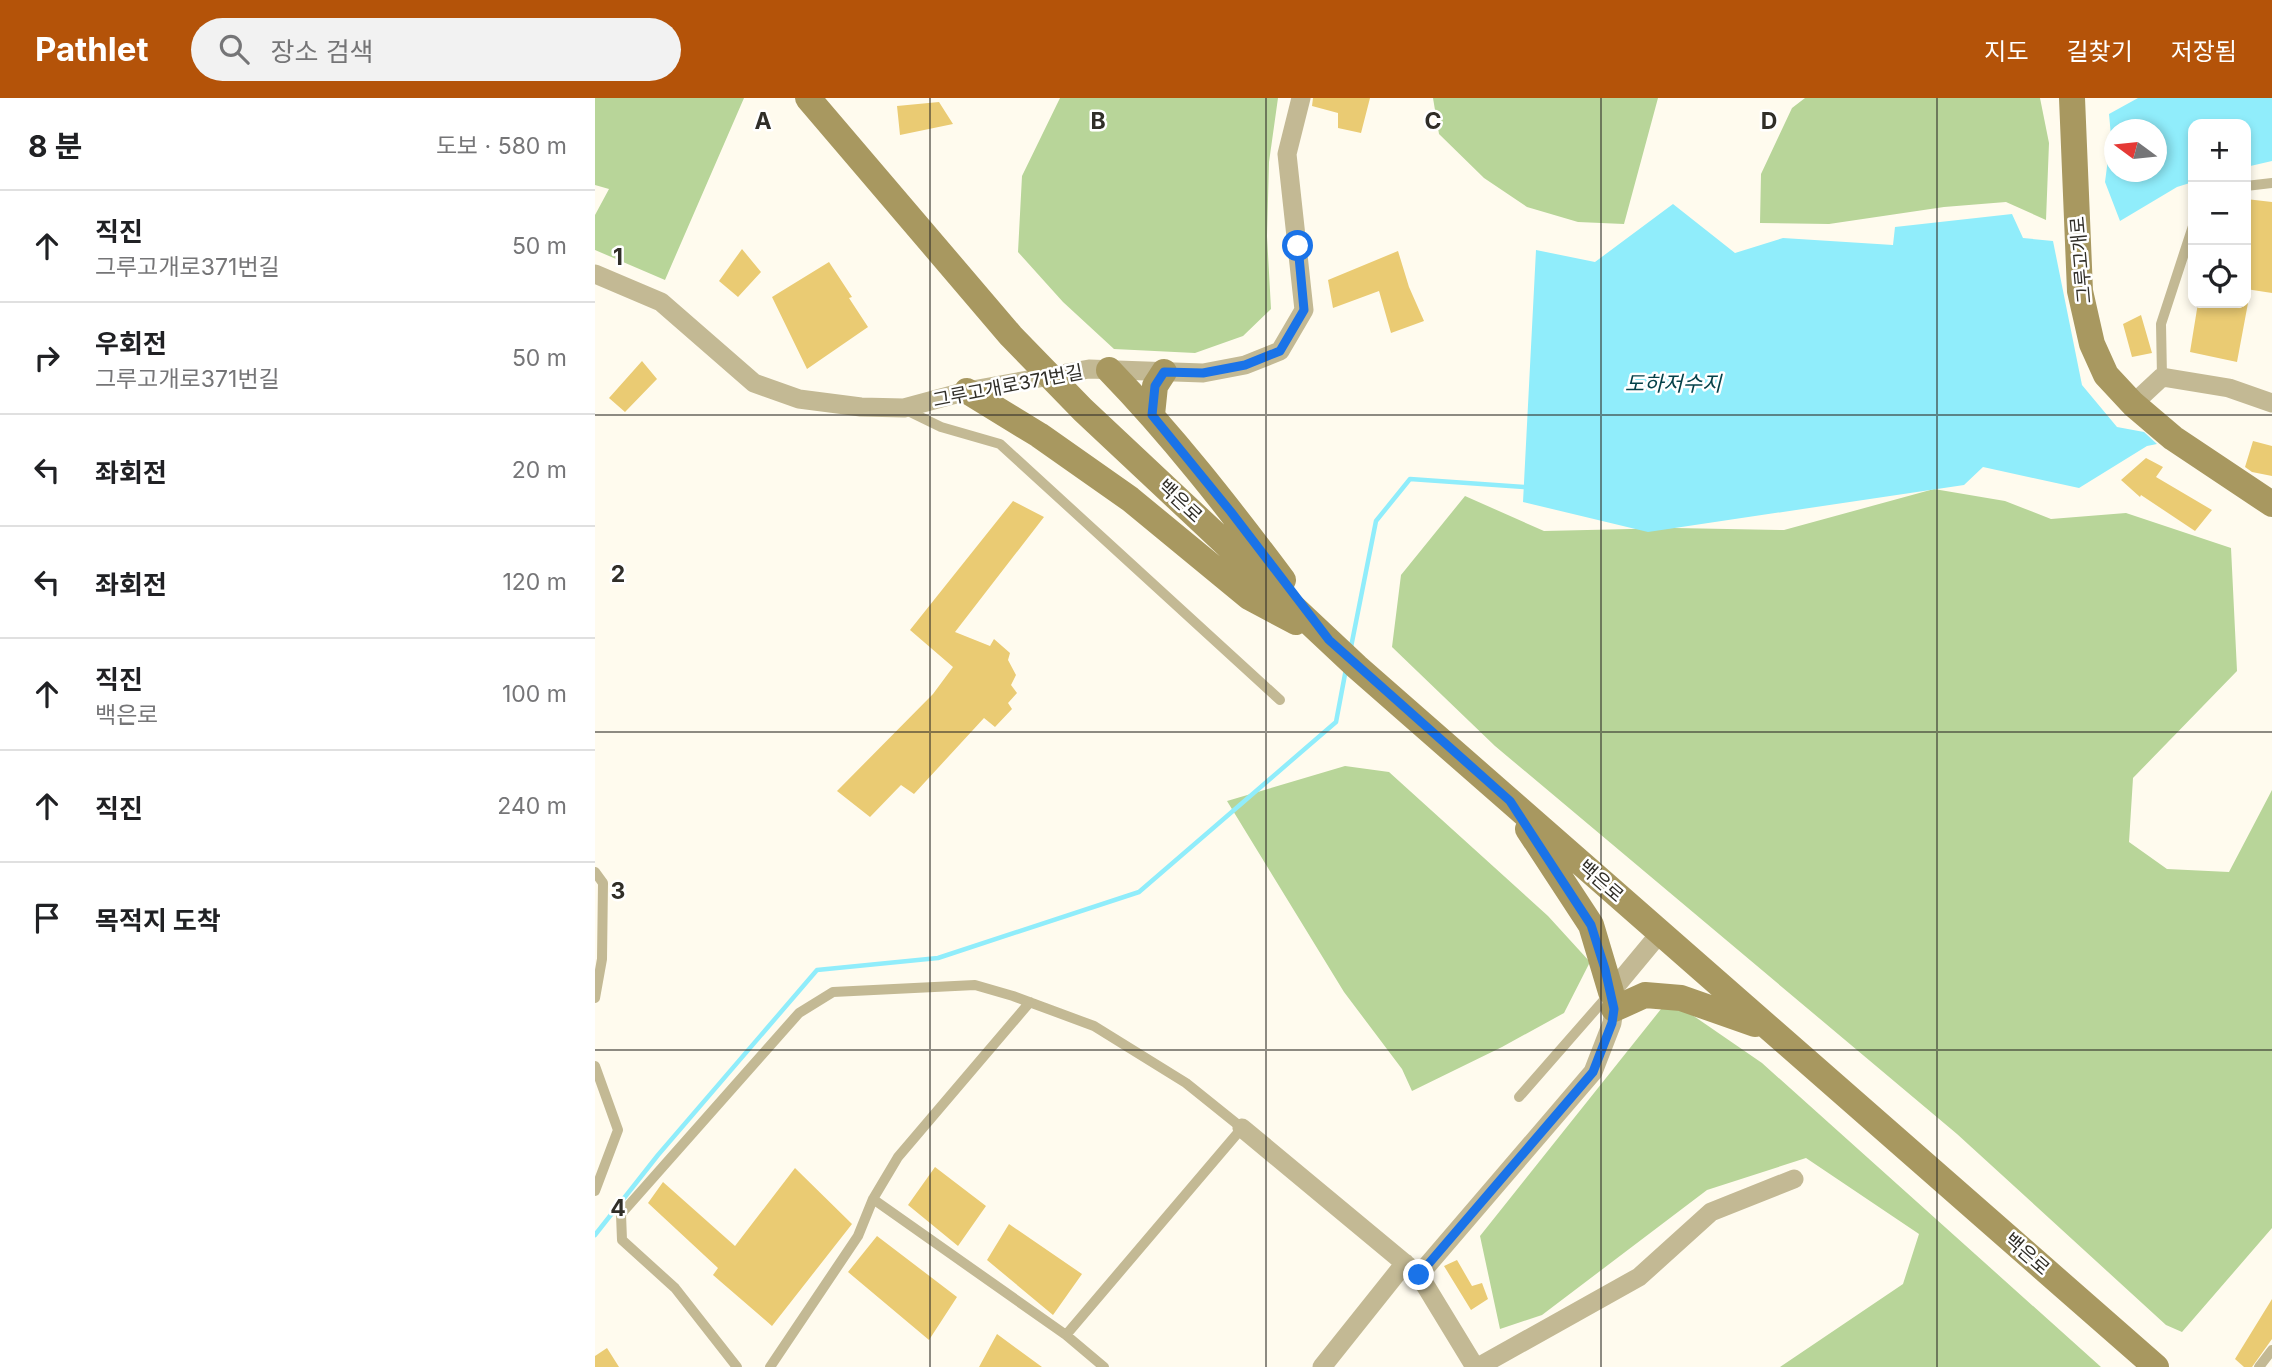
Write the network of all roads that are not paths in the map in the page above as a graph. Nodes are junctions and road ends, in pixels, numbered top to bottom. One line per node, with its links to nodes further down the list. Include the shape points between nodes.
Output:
1 (808, 98): 17 (main road, 백은로, via 1011,336 1083,410)
2 (1301, 98): 9 (street, 그루고개로371번길, via 1287,154 1304,310 1280,351 1245,365 1203,373)
3 (2072, 98): 13 (main road, 그루고개로, via 2080,291 2092,344 2106,375)
4 (2272, 183): 5 (lane)
5 (2251, 185)
6 (2188, 241): 10 (lane, via 2161,324)
7 (595, 274): 14 (street, 그루고개로371번길, via 661,302 754,383 799,399)
8 (1109, 370): 9 (street, 그루고개로371번길); 11 (street, 그루고개로371번길, via 1089,369); 15 (main road)
9 (1164, 372): 15 (main road, via 1155,386)
10 (2162, 377): 12 (street, via 2229,388); 13 (street)
11 (967, 391): 14 (street, 그루고개로371번길); 17 (main road, via 1131,499 1249,597)
12 (2272, 403)
13 (2133, 404): 16 (main road, 그루고개로, via 2173,438)
14 (904, 408): 18 (lane, via 941,427 1000,444)
15 (1152, 415): 17 (main road)
16 (2272, 504)
17 (1342, 652): 19 (main road, 백은로)
18 (1280, 700)
19 (1510, 801): 21 (main road, 백은로); 23 (main road, via 1591,925)
20 (595, 872): 22 (lane, via 603,883 602,959)
21 (1660, 933): 23 (street); 25 (main road, 백은로)
22 (595, 999)
23 (1613, 1000): 25 (main road, via 1645,995 1681,998); 27 (lane); 32 (street, via 1612,1023 1593,1072)
24 (1030, 1002): 28 (lane, via 1094,1026 1186,1083); 31 (lane, via 898,1157); 35 (lane, via 975,985 833,992 799,1013 621,1214 622,1240 675,1288)
25 (1771, 1029): 40 (main road, 백은로)
26 (595, 1066): 30 (lane, via 618,1130)
27 (1519, 1097)
28 (1242, 1128): 32 (street); 33 (lane)
29 (1794, 1179): 39 (street, via 1711,1212 1639,1277)
30 (595, 1191)
31 (873, 1199): 33 (lane); 36 (lane, via 858,1236)
32 (1412, 1269): 38 (street); 39 (street)
33 (1066, 1335): 37 (lane)
34 (2272, 1350): 41 (lane)
35 (737, 1367)
36 (770, 1367)
37 (1104, 1367)
38 (1322, 1367)
39 (1476, 1367)
40 (2156, 1367)
41 (2259, 1367)

